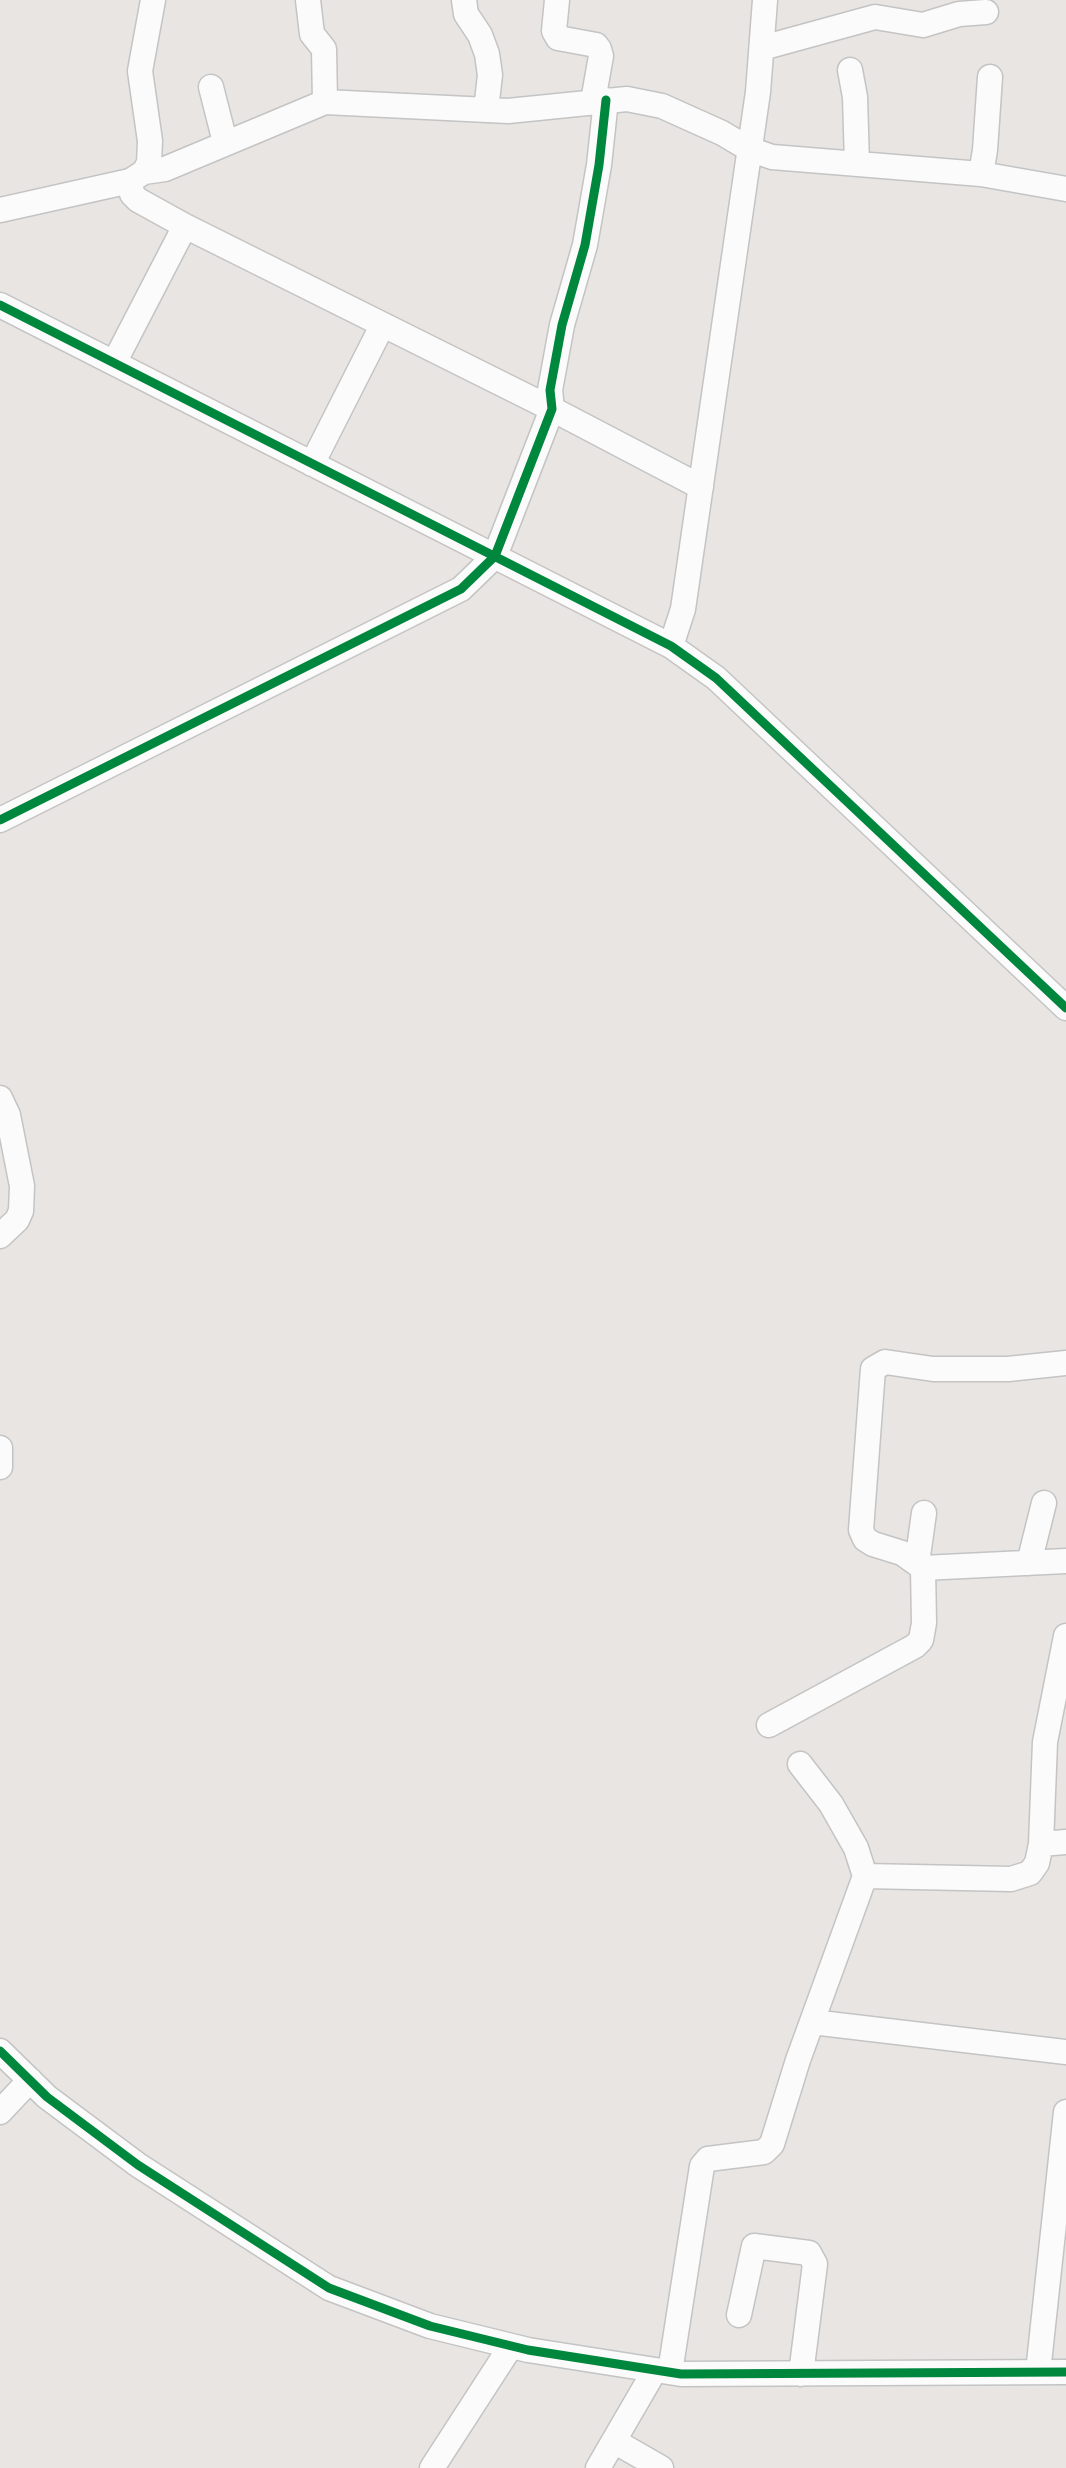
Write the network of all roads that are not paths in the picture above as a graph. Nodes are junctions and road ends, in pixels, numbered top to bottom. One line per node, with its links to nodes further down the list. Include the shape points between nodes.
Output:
1 (153, 0): 18 (street, via 140,71 150,154)
2 (308, 0): 12 (street, via 312,34 324,49)
3 (464, 0): 13 (street, via 466,14 487,54 490,75)
4 (557, 0): 11 (street, via 554,31 558,38 596,45 599,49)
5 (765, 0): 7 (street)
6 (986, 12): 7 (street, via 959,14 923,25 875,17)
7 (762, 48): 15 (street)
8 (850, 70): 16 (street)
9 (990, 78): 17 (street)
10 (211, 87): 14 (street)
11 (599, 101): 13 (street, via 543,109); 15 (street, via 627,99 662,106); 25 (street, via 600,165 550,390)
12 (325, 102): 13 (street); 14 (street)
13 (486, 110)
14 (225, 142): 18 (street)
15 (749, 149): 16 (street, via 772,157); 27 (street)
16 (857, 164): 17 (street)
17 (981, 174): 19 (street)
18 (137, 177): 20 (street); 21 (street, via 132,194)
19 (1066, 189)
20 (0, 210)
21 (185, 226): 23 (street); 24 (street)
22 (0, 305): 24 (street)
23 (382, 326): 25 (street); 26 (street)
24 (114, 363): 26 (street)
25 (552, 409): 27 (street); 28 (street)
26 (312, 464): 28 (street)
27 (700, 487): 29 (street, via 683,609)
28 (495, 556): 29 (street); 30 (street, via 461,589)
29 (671, 646): 31 (street, via 716,678)
30 (0, 820)
31 (1066, 1008)
32 (0, 1098): 33 (street, via 8,1115 22,1186 21,1211)
33 (0, 1236)
34 (1066, 1363): 41 (street, via 1008,1370 933,1369 885,1362 873,1369 861,1530 873,1544 902,1553)
35 (0, 1448): 36 (street)
36 (0, 1467)
37 (1044, 1503): 40 (street)
38 (924, 1513): 41 (street)
39 (1066, 1561): 40 (street)
40 (1029, 1563): 41 (street)
41 (920, 1566): 43 (street, via 924,1623 921,1640)
42 (1066, 1636): 46 (street, via 1045,1742)
43 (769, 1725)
44 (800, 1764): 47 (street, via 831,1804 860,1856)
45 (1066, 1842): 46 (street)
46 (1041, 1844): 47 (street, via 1030,1873 1011,1879)
47 (866, 1876): 48 (street)
48 (812, 2022): 50 (street); 56 (street, via 769,2148 764,2152 708,2159 702,2166)
49 (0, 2051): 51 (street)
50 (1066, 2052)
51 (30, 2080): 52 (street); 55 (street, via 138,2165 329,2288 430,2326)
52 (0, 2112)
53 (1066, 2112): 57 (street)
54 (739, 2315): 59 (street, via 754,2246 809,2253 815,2264)
55 (511, 2346): 56 (street); 61 (street)
56 (662, 2371): 59 (street); 60 (street)
57 (1038, 2372): 58 (street); 59 (street)
58 (1066, 2372)
59 (801, 2374)
60 (614, 2441): 62 (street); 63 (street)
61 (432, 2468)
62 (598, 2468)
63 (661, 2468)

